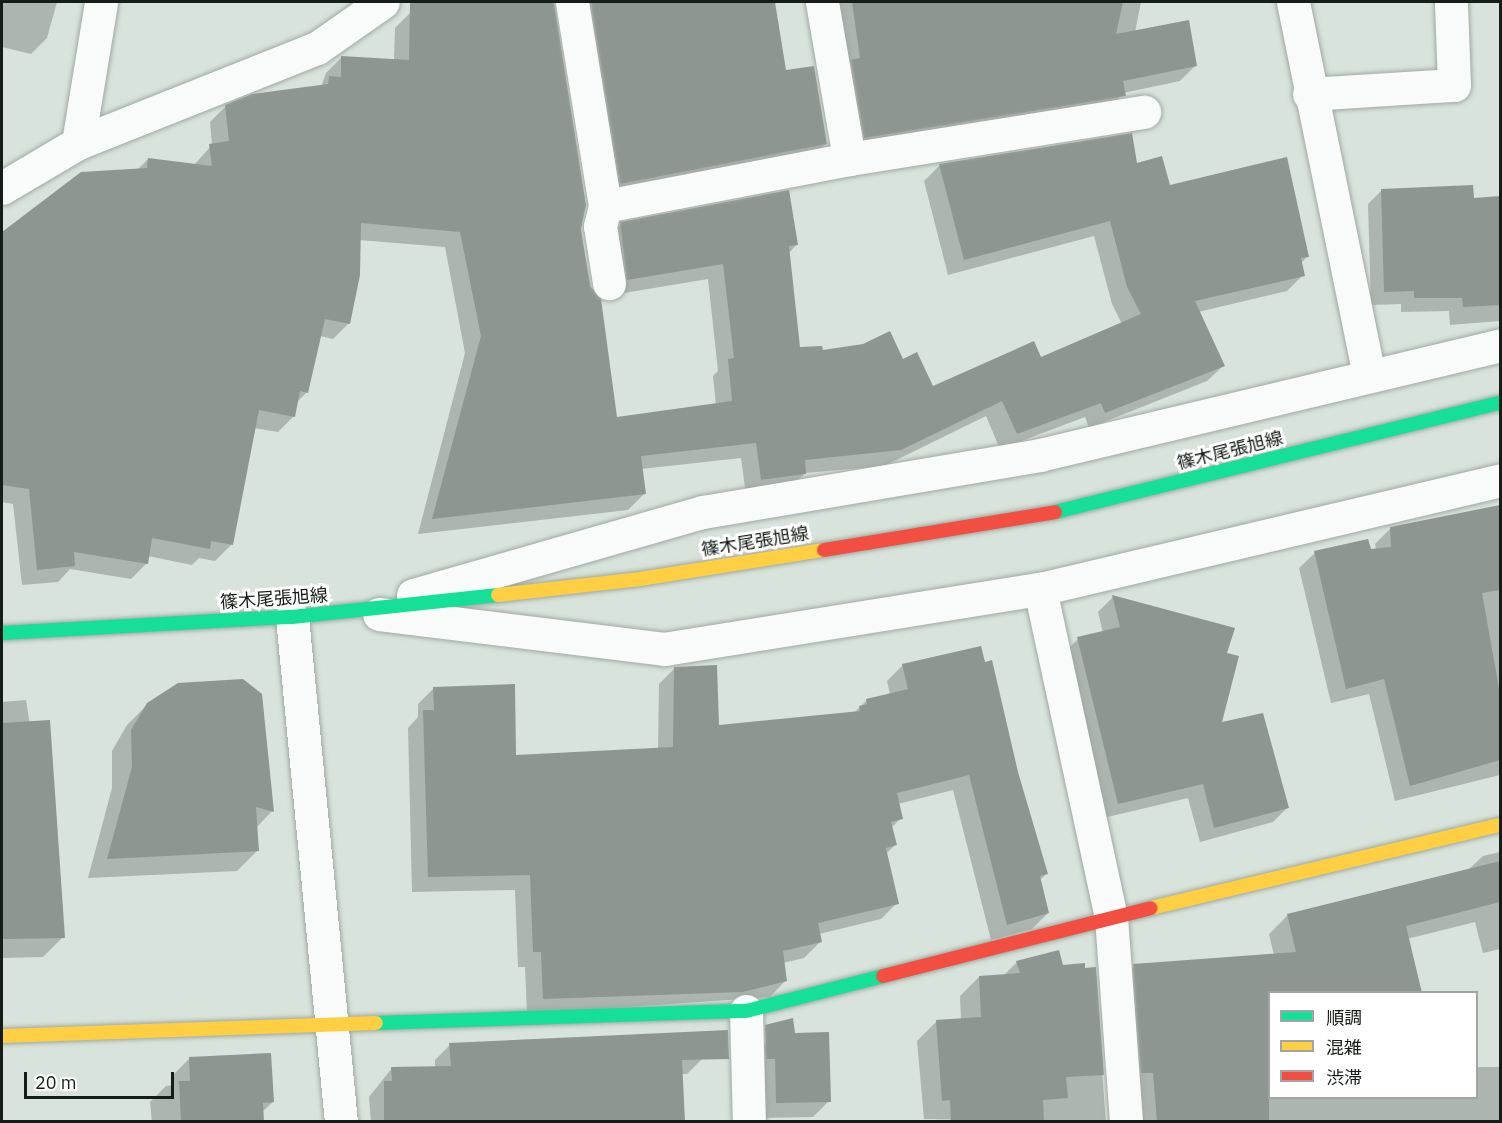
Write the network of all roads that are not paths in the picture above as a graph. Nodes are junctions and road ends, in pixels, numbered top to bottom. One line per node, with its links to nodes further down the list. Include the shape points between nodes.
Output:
1 (101, 2): 9 (street)
2 (383, 2): 9 (street, via 317,48)
3 (572, 2): 12 (street)
4 (822, 2): 10 (street)
5 (1293, 2): 7 (street)
6 (1451, 2): 7 (street, via 1454,84)
7 (1309, 94): 15 (street)
8 (1144, 112): 10 (street)
9 (78, 143): 11 (street)
10 (849, 159): 12 (street)
11 (2, 188)
12 (605, 206): 13 (street, via 600,226)
13 (609, 283)
14 (1500, 345): 15 (street)
15 (1369, 375): 19 (street, via 1040,455 703,512)
16 (1500, 403): 19 (main road, 篠木尾張旭線, via 1043,515 640,579)
17 (1500, 480): 18 (street)
18 (1040, 589): 19 (street, via 664,649); 23 (street)
19 (356, 611): 20 (main road, 篠木尾張旭線)
20 (292, 617): 21 (main road, 篠木尾張旭線); 25 (street)
21 (2, 633)
22 (1500, 825): 23 (main road)
23 (1111, 917): 24 (main road); 29 (street)
24 (746, 1011): 25 (main road); 28 (street)
25 (331, 1024): 26 (main road); 27 (street)
26 (2, 1036)
27 (341, 1122)
28 (749, 1122)
29 (1126, 1122)

